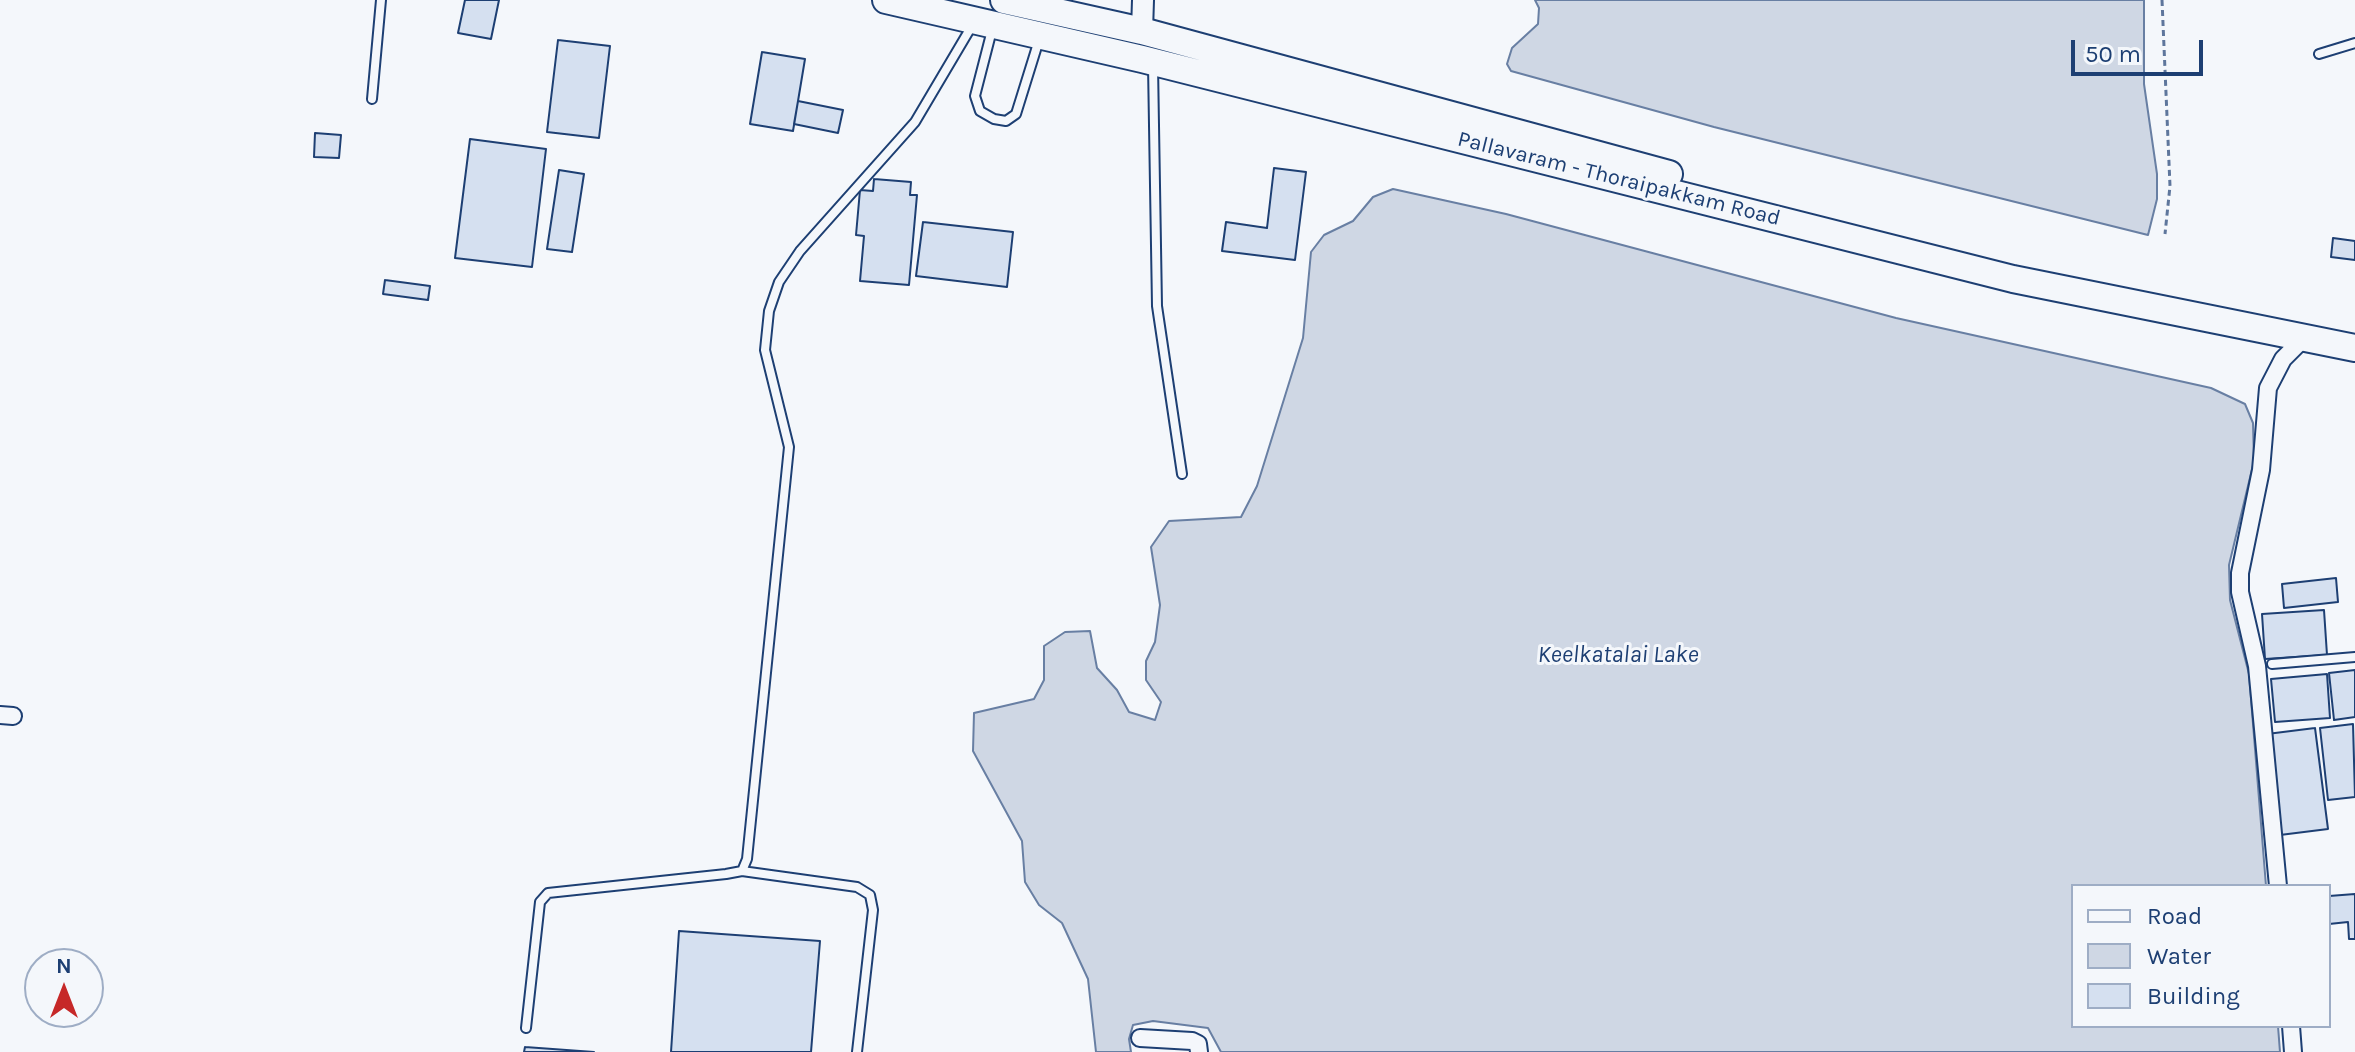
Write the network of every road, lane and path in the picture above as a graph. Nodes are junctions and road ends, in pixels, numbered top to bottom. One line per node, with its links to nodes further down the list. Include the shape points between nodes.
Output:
1 (381, 0): 12 (lane)
2 (886, 0): 6 (main road, Pallavaram - Thoraipakkam Road)
3 (1004, 0): 7 (main road, Pallavaram - Thoraipakkam Road)
4 (1143, 0): 7 (street)
5 (2162, 0): 13 (path, via 2170,186)
6 (985, 23): 8 (main road, Pallavaram - Thoraipakkam Road); 8 (lane, via 975,96 980,111 994,119 1006,121 1016,114); 22 (lane, via 915,122 800,251 779,282 769,311 765,350 789,447 750,847)
7 (1142, 31): 14 (main road, Pallavaram - Thoraipakkam Road)
8 (1041, 35): 11 (main road, Pallavaram - Thoraipakkam Road)
9 (2355, 43): 10 (lane)
10 (2319, 54)
11 (1153, 61): 14 (main road, Pallavaram - Thoraipakkam Road, via 2013,279); 19 (lane, via 1157,306)
12 (372, 99)
13 (2165, 234)
14 (2132, 296): 15 (main road, Pallavaram - Thoraipakkam Road)
15 (2181, 306): 16 (main road, Pallavaram - Thoraipakkam Road); 17 (main road, Pallavaram - Thoraipakkam Road)
16 (2355, 330)
17 (2305, 337): 18 (main road, Pallavaram - Thoraipakkam Road); 23 (street, via 2283,359 2268,388 2261,470 2240,573 2257,666)
18 (2355, 348)
19 (1182, 474)
20 (2355, 657): 21 (lane)
21 (2272, 664)
22 (742, 871): 24 (lane, via 548,893 540,902); 27 (lane, via 857,887 870,895 873,910)
23 (2278, 884)
24 (526, 1028)
25 (2291, 1028): 29 (street)
26 (1140, 1038): 28 (street, via 1192,1041)
27 (857, 1052)
28 (1199, 1052)
29 (2293, 1052)

